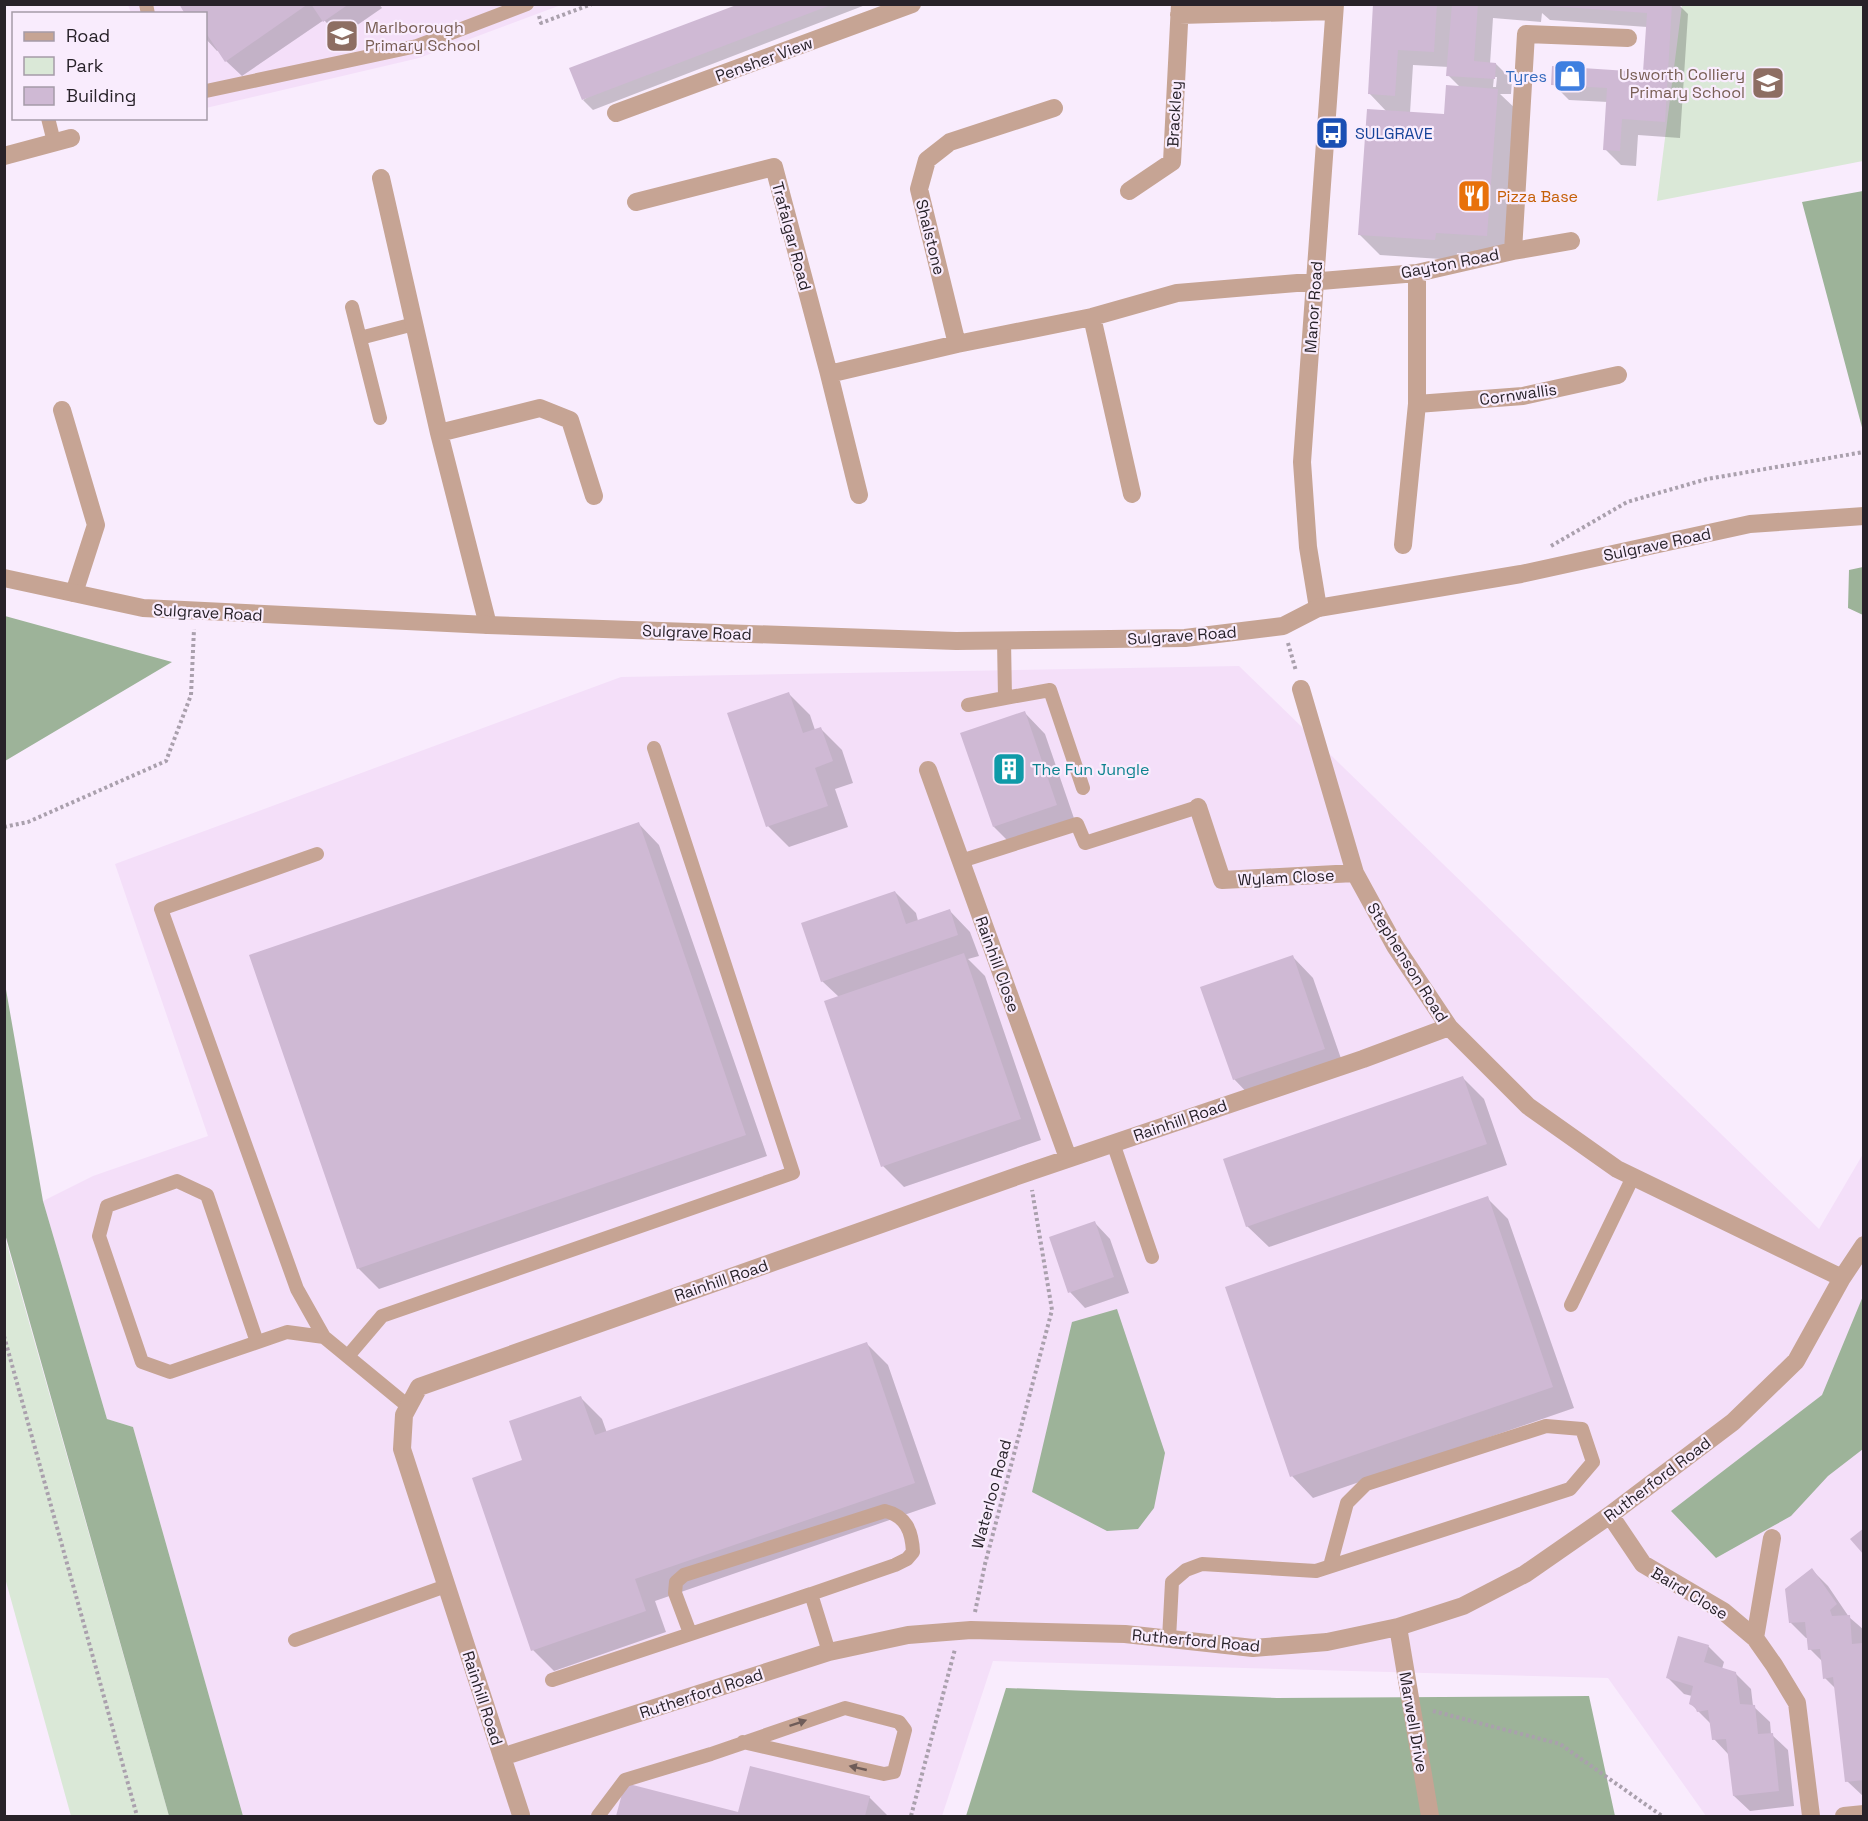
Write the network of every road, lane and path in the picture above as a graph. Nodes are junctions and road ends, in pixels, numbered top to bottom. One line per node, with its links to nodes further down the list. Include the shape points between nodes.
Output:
1 (527, 4): 8 (lane, via 417,45)
2 (592, 4): 6 (path)
3 (912, 4): 10 (street, Pensher View)
4 (1334, 8): 5 (street, Brackley); 20 (street, Manor Road)
5 (1180, 10): 15 (street, Brackley, via 1172,162)
6 (541, 23)
7 (1628, 38): 18 (street, Gayton Road, via 1526,34)
8 (207, 91)
9 (1054, 108): 25 (street, Shalstone, via 950,142 927,160 919,189)
10 (616, 113)
11 (49, 120): 12 (lane)
12 (63, 140): 13 (street)
13 (4, 156)
14 (381, 178): 23 (street)
15 (1130, 190)
16 (636, 202): 26 (street, Trafalgar Road, via 774,167)
17 (1571, 241): 18 (street, Gayton Road)
18 (1513, 251): 19 (street, Gayton Road)
19 (1418, 273): 20 (street, Gayton Road); 28 (street)
20 (1315, 281): 22 (street, via 1177,293); 41 (street, Manor Road, via 1302,462 1308,547)
21 (352, 307): 24 (lane)
22 (1092, 317): 25 (street); 33 (street)
23 (414, 324): 24 (lane); 31 (street)
24 (360, 338): 30 (lane)
25 (957, 344): 26 (street)
26 (829, 374): 34 (street, Trafalgar Road)
27 (1618, 375): 28 (street, Cornwallis, via 1522,396)
28 (1417, 404): 37 (street)
29 (62, 410): 40 (street, via 96,525)
30 (380, 418)
31 (439, 434): 35 (street, via 540,408 570,420); 43 (street)
32 (1863, 452): 38 (path, via 1707,479 1627,502)
33 (1132, 494)
34 (859, 495)
35 (594, 496)
36 (1863, 516): 41 (street, Sulgrave Road, via 1750,524 1521,574)
37 (1403, 546)
38 (1548, 548)
39 (4, 578): 40 (street, Sulgrave Road)
40 (74, 593): 42 (street, Sulgrave Road, via 143,608)
41 (1318, 608): 44 (street, Sulgrave Road)
42 (195, 611): 43 (street, Sulgrave Road); 53 (path, via 191,695 166,761 28,822)
43 (488, 625): 45 (street, Sulgrave Road)
44 (1283, 626): 45 (street, Sulgrave Road, via 1185,638); 46 (path)
45 (1004, 640): 47 (lane)
46 (1300, 689): 56 (street, Stephenson Road)
47 (1005, 698): 48 (lane); 51 (lane, via 1050,690)
48 (968, 705)
49 (654, 748): 69 (lane, via 793,1173 382,1316)
50 (928, 770): 55 (street, Rainhill Close)
51 (1083, 788)
52 (1197, 807): 55 (lane, via 1085,843 1077,824); 56 (street, Wylam Close, via 1222,880)
53 (4, 827)
54 (317, 855): 67 (lane, via 161,909 297,1289)
55 (961, 861): 59 (street, Rainhill Close)
56 (1355, 873): 57 (street, Stephenson Road, via 1395,946)
57 (1449, 1027): 58 (street, Rainhill Road); 61 (street, Stephenson Road, via 1528,1106 1617,1170)
58 (1113, 1143): 59 (street, Rainhill Road); 63 (lane)
59 (1068, 1158): 60 (street, Rainhill Road)
60 (1029, 1172): 70 (street, Rainhill Road, via 419,1387); 77 (path, Waterloo Road, via 1052,1310)
61 (1633, 1177): 64 (street, Stephenson Road); 65 (lane)
62 (1863, 1245): 64 (street, Rutherford Road)
63 (1152, 1257)
64 (1842, 1278): 71 (street, Rutherford Road, via 1796,1361 1733,1422)
65 (1571, 1305)
66 (4, 1336): 88 (path)
67 (324, 1336): 68 (lane, via 287,1332); 69 (lane)
68 (257, 1342): 68 (lane, via 170,1372 142,1362 99,1236 107,1206 177,1181 207,1195)
69 (348, 1356): 70 (lane)
70 (409, 1407): 74 (street, Rainhill Road, via 402,1449)
71 (1610, 1515): 76 (street, Rutherford Road, via 1525,1574 1463,1606); 79 (street, Baird Close, via 1643,1564 1723,1611)
72 (1772, 1538): 79 (street)
73 (1330, 1566): 73 (lane, via 1570,1489 1593,1462 1582,1429 1546,1426 1366,1484 1347,1503); 80 (lane, via 1316,1570 1202,1564 1186,1570 1172,1582)
74 (446, 1586): 81 (lane); 86 (street, Rainhill Road)
75 (811, 1594): 78 (lane); 78 (lane, via 907,1559 913,1552 913,1541 906,1523 898,1514 885,1511 684,1575 676,1582 675,1593); 82 (lane)
76 (1398, 1627): 80 (street, Rutherford Road, via 1327,1642 1252,1648); 84 (street, Marwell Drive)
77 (971, 1630): 80 (street, Rutherford Road); 82 (street, Rutherford Road, via 908,1635); 91 (path, Waterloo Road, via 955,1649)
78 (690, 1633): 83 (lane)
79 (1755, 1638): 94 (street, Baird Close, via 1797,1703)
80 (1169, 1639)
81 (295, 1640)
82 (829, 1652): 86 (street, Rutherford Road)
83 (552, 1680)
84 (1412, 1705): 92 (street, Marwell Drive); 93 (path, via 1560,1743)
85 (743, 1742): 85 (lane, one-way to 85, via 845,1708 899,1722 905,1730 894,1772 884,1774); 90 (lane, via 625,1780)
86 (502, 1757): 89 (street, Rainhill Road)
87 (1863, 1814): 95 (street)
88 (137, 1816)
89 (521, 1816)
90 (598, 1816)
91 (912, 1816)
92 (1430, 1816)
93 (1662, 1816)
94 (1811, 1816)
95 (1844, 1816)

